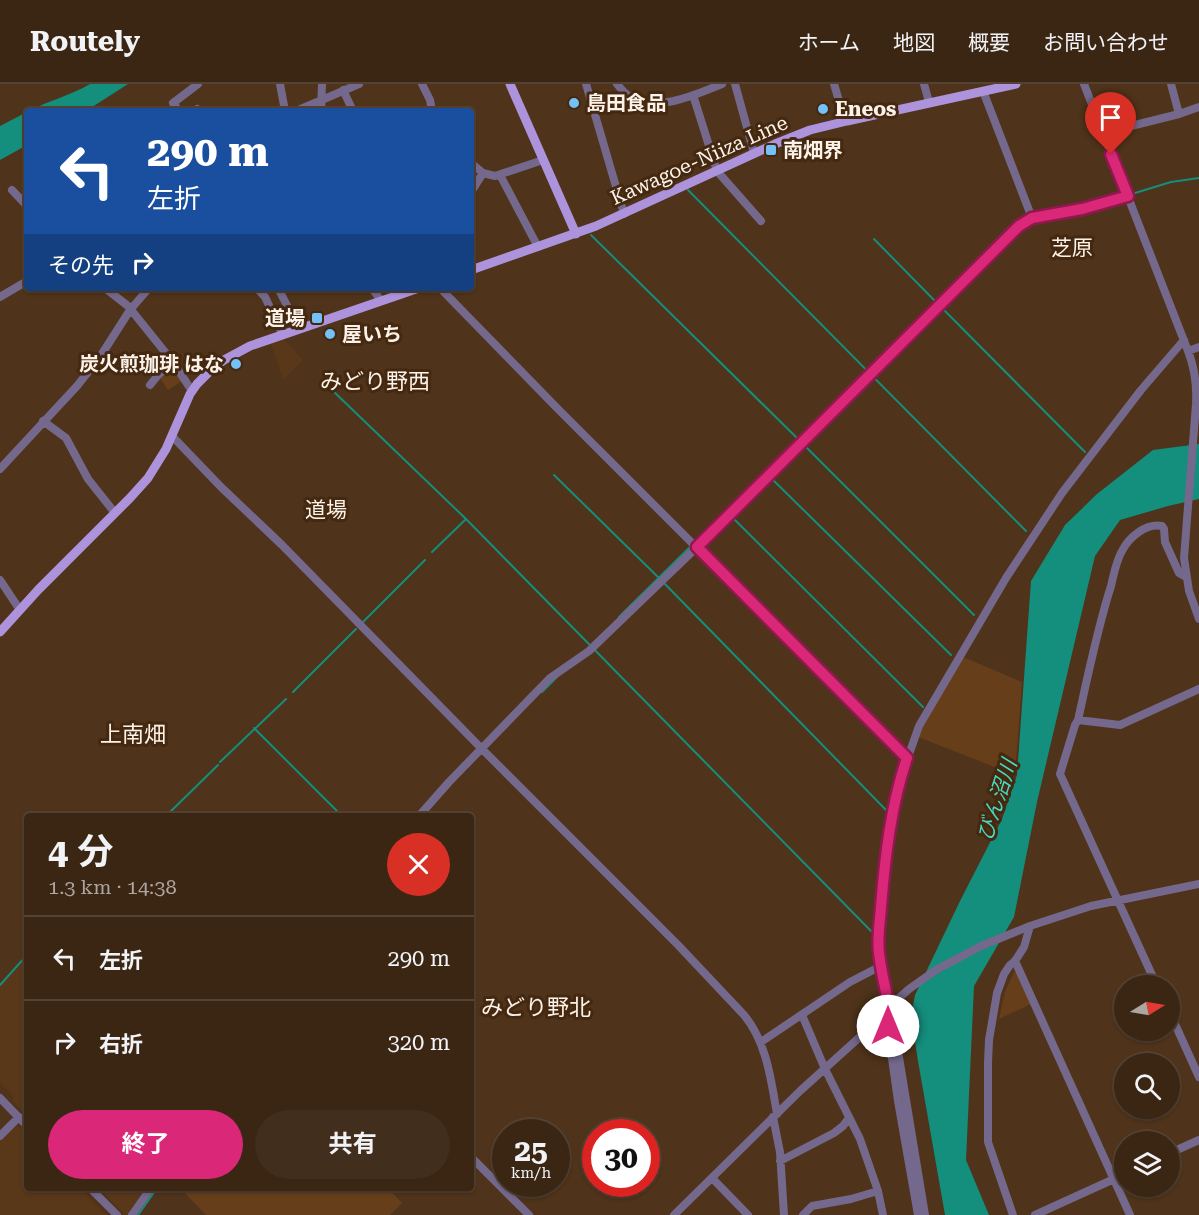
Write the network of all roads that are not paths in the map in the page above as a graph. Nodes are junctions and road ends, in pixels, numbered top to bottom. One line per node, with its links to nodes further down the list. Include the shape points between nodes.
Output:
1 (198, 84): 22 (street, via 173,103)
2 (280, 84): 23 (street)
3 (322, 84): 19 (street)
4 (358, 84): 16 (street)
5 (422, 84): 27 (street)
6 (510, 84): 32 (main road)
7 (586, 84): 41 (street)
8 (617, 84): 18 (street, via 629,97 648,104)
9 (722, 84): 18 (street)
10 (735, 84): 31 (street)
11 (834, 84): 29 (street)
12 (924, 84): 20 (street)
13 (1015, 84): 17 (main road, Kawagoe-Niiza Line)
14 (1084, 84): 30 (street)
15 (1172, 84): 28 (street)
16 (343, 90): 19 (street); 26 (street)
17 (983, 91): 20 (main road, Kawagoe-Niiza Line); 42 (street)
18 (693, 95): 34 (street)
19 (322, 100): 24 (street); 25 (street)
20 (929, 102): 29 (main road, Kawagoe-Niiza Line)
21 (1199, 107): 28 (street)
22 (177, 108)
23 (284, 108)
24 (303, 108)
25 (321, 108)
26 (352, 108)
27 (431, 108)
28 (1179, 114): 30 (street)
29 (845, 121): 31 (main road, Kawagoe-Niiza Line)
30 (1103, 133): 39 (street)
31 (754, 153): 34 (main road, Kawagoe-Niiza Line)
32 (543, 160): 36 (street); 44 (main road)
33 (474, 166): 35 (street)
34 (717, 171): 41 (main road, Kawagoe-Niiza Line); 43 (street)
35 (483, 173): 36 (street); 37 (street)
36 (500, 175): 45 (street)
37 (474, 187)
38 (12, 190): 40 (street)
39 (1128, 196): 42 (street); 60 (street)
40 (24, 203)
41 (624, 214): 44 (main road, Kawagoe-Niiza Line)
42 (1032, 218): 70 (street, via 1019,226)
43 (761, 221)
44 (576, 234): 45 (main road, Kawagoe-Niiza Line)
45 (538, 247): 46 (main road, Kawagoe-Niiza Line)
46 (474, 269)
47 (24, 283): 55 (street)
48 (110, 291): 57 (street)
49 (146, 291): 57 (street)
50 (260, 291): 59 (street)
51 (280, 291): 58 (street)
52 (374, 291): 56 (street)
53 (410, 291): 56 (main road)
54 (443, 291): 70 (street)
55 (0, 297)
56 (381, 301): 58 (main road)
57 (130, 310): 63 (street); 66 (street, via 100,357)
58 (299, 329): 59 (main road)
59 (283, 335): 65 (main road, via 224,360)
60 (1184, 340): 62 (street); 80 (street, via 1062,493 1018,559 930,705)
61 (1199, 347): 62 (street)
62 (1188, 351): 71 (street, via 1197,387 1184,548)
63 (174, 363): 64 (street); 65 (street)
64 (150, 385)
65 (192, 391): 67 (main road)
66 (43, 421): 68 (street); 69 (street, via 66,438 88,479)
67 (172, 436): 69 (main road, via 155,469); 79 (street)
68 (2, 465)
69 (115, 513): 74 (main road)
70 (697, 547): 79 (street, via 590,651 550,678); 80 (street)
71 (1186, 577): 73 (street); 78 (street, via 1179,573 1162,526 1144,529 1126,544 1098,630)
72 (0, 580): 74 (street)
73 (1195, 598): 75 (street)
74 (20, 610): 76 (main road)
75 (1199, 619)
76 (0, 632)
77 (1199, 688): 78 (street, via 1120,725)
78 (1078, 720): 83 (street, via 1060,774)
79 (482, 749): 81 (street); 91 (street, via 685,952 750,1022)
80 (907, 758): 86 (street, via 884,869)
81 (422, 813)
82 (1199, 884): 83 (street)
83 (1118, 901): 84 (street); 87 (street)
84 (1030, 926): 85 (street); 88 (street, via 953,960 909,989)
85 (1015, 961): 105 (street); 120 (street, via 1004,974 997,993 987,1075 989,1147)
86 (881, 966): 88 (street); 89 (street)
87 (1152, 975)
88 (888, 1009): 92 (street); 118 (street); 119 (street)
89 (801, 1015): 91 (street); 92 (street)
90 (1180, 1035): 93 (street)
91 (761, 1042): 95 (street)
92 (825, 1069): 95 (street); 97 (street)
93 (1199, 1077)
94 (0, 1098): 96 (street)
95 (775, 1115): 103 (street); 104 (street)
96 (18, 1117): 98 (street); 99 (street)
97 (849, 1118): 103 (street, via 834,1133); 108 (street)
98 (24, 1123)
99 (0, 1136)
100 (1199, 1140): 101 (street)
101 (1180, 1149)
102 (474, 1160): 112 (street)
103 (780, 1161): 115 (street)
104 (712, 1178): 113 (street); 114 (street)
105 (1114, 1179): 121 (street)
106 (93, 1191): 110 (street)
107 (149, 1191): 111 (street)
108 (878, 1191): 116 (street, via 812,1206); 117 (street)
109 (1122, 1197): 122 (street)
110 (117, 1215)
111 (132, 1215)
112 (529, 1215)
113 (674, 1215)
114 (748, 1215)
115 (784, 1215)
116 (803, 1215)
117 (883, 1215)
118 (918, 1215)
119 (925, 1215)
120 (1013, 1215)
121 (1035, 1215)
122 (1130, 1215)

